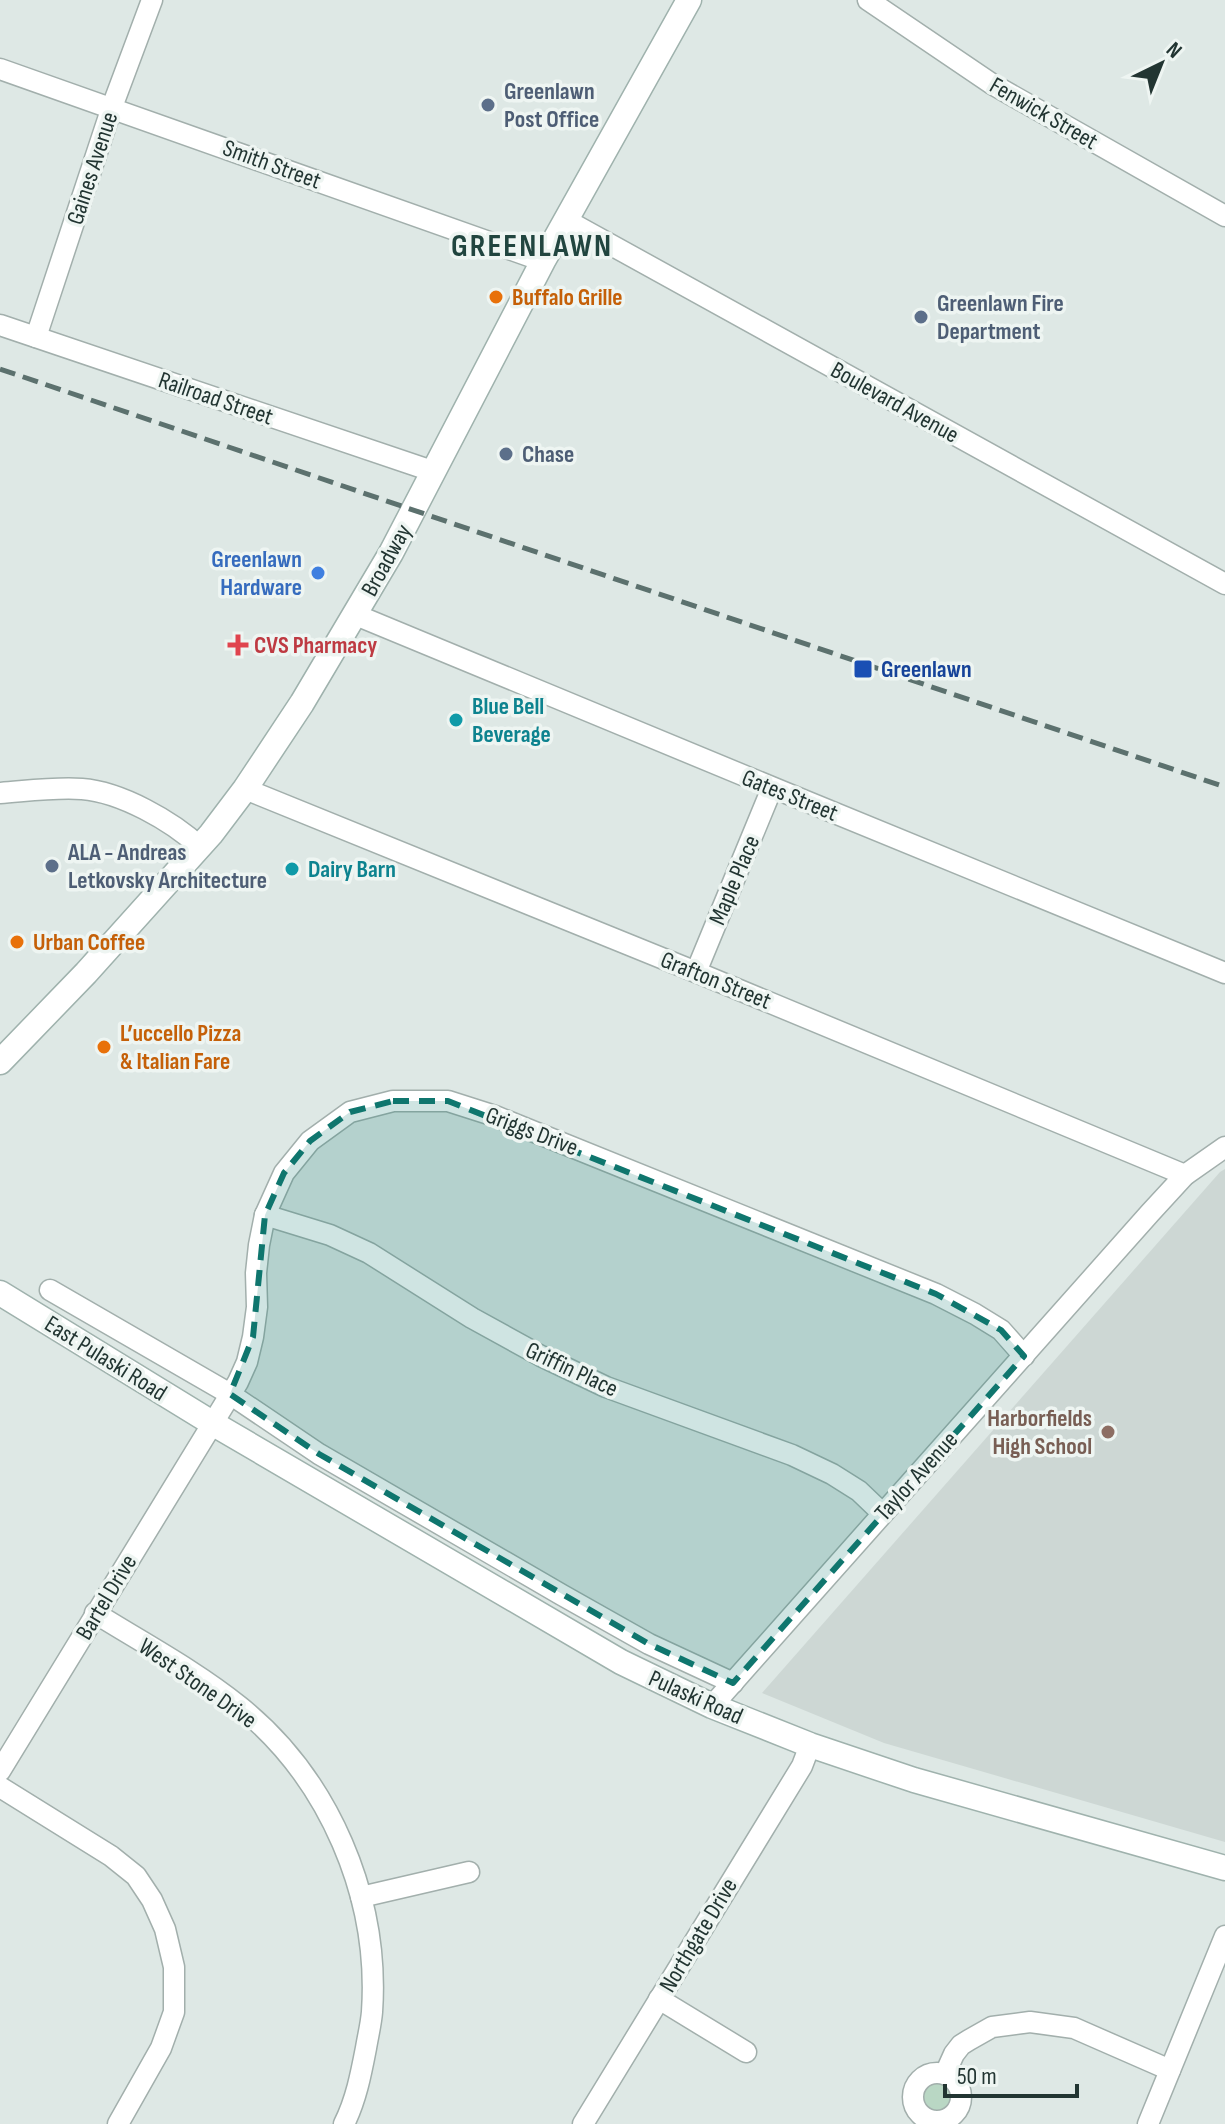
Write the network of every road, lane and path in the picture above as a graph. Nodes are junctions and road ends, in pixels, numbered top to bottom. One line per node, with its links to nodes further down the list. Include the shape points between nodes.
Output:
1 (152, 0): 5 (street, Gaines Avenue)
2 (689, 0): 7 (main road, Broadway)
3 (868, 0): 6 (street, Fenwick Street, via 992,84)
4 (0, 69): 5 (street, Smith Street)
5 (112, 107): 8 (street, Smith Street); 10 (street, Gaines Avenue)
6 (1225, 216)
7 (566, 220): 8 (main road, Broadway); 12 (street, Boulevard Avenue)
8 (543, 261): 11 (main road, Broadway)
9 (0, 325): 10 (street, Railroad Street)
10 (36, 337): 11 (street, Railroad Street)
11 (432, 471): 13 (main road, Broadway)
12 (1225, 584)
13 (356, 615): 14 (street, Gates Street); 15 (main road, Broadway)
14 (772, 788): 18 (street, Maple Place); 19 (street, Gates Street)
15 (245, 789): 17 (main road, Broadway); 18 (street, Grafton Street)
16 (0, 793): 17 (street, via 86,789 109,795 144,809)
17 (200, 847): 20 (main road, Broadway)
18 (696, 972): 22 (street, Grafton Street)
19 (1225, 973)
20 (0, 1062)
21 (1225, 1147): 22 (street, Taylor Avenue)
22 (1185, 1175): 26 (street, Taylor Avenue)
23 (265, 1215): 26 (street, Griggs Drive, via 284,1173 310,1141 350,1112 393,1101 448,1101 936,1294 1001,1330); 27 (street, Griggs Drive, via 253,1337); 29 (street, Griffin Place, via 369,1253 472,1318 606,1387 832,1474)
24 (50, 1290): 27 (street)
25 (0, 1293): 28 (main road, East Pulaski Road)
26 (1024, 1356): 29 (street, Taylor Avenue)
27 (230, 1394): 28 (street, Griggs Drive); 31 (street, via 319,1454 562,1595)
28 (212, 1423): 30 (street, Bartel Drive); 32 (main road, Pulaski Road, via 621,1662)
29 (882, 1513): 31 (street, Taylor Avenue)
30 (95, 1613): 34 (street, Bartel Drive); 38 (street, West Stone Drive, via 202,1680 270,1735 326,1809)
31 (733, 1683): 32 (street, Taylor Avenue)
32 (712, 1706): 33 (main road, Pulaski Road)
33 (810, 1745): 36 (main road, Pulaski Road, via 914,1780); 40 (street, Northgate Drive)
34 (0, 1771)
35 (0, 1787): 44 (street, via 136,1876 165,1929 174,1967 174,2012 161,2048)
36 (1225, 1868)
37 (469, 1872): 38 (street)
38 (361, 1897): 45 (street, West Stone Drive, via 371,1954 372,2013)
39 (1225, 1936): 42 (street)
40 (659, 1999): 41 (street); 46 (street, Northgate Drive)
41 (746, 2052)
42 (1170, 2070): 43 (street, via 1074,2028 1030,2022 992,2027 969,2040 954,2054); 47 (street)
43 (945, 2074)
44 (118, 2124)
45 (344, 2124)
46 (583, 2124)
47 (1148, 2124)

